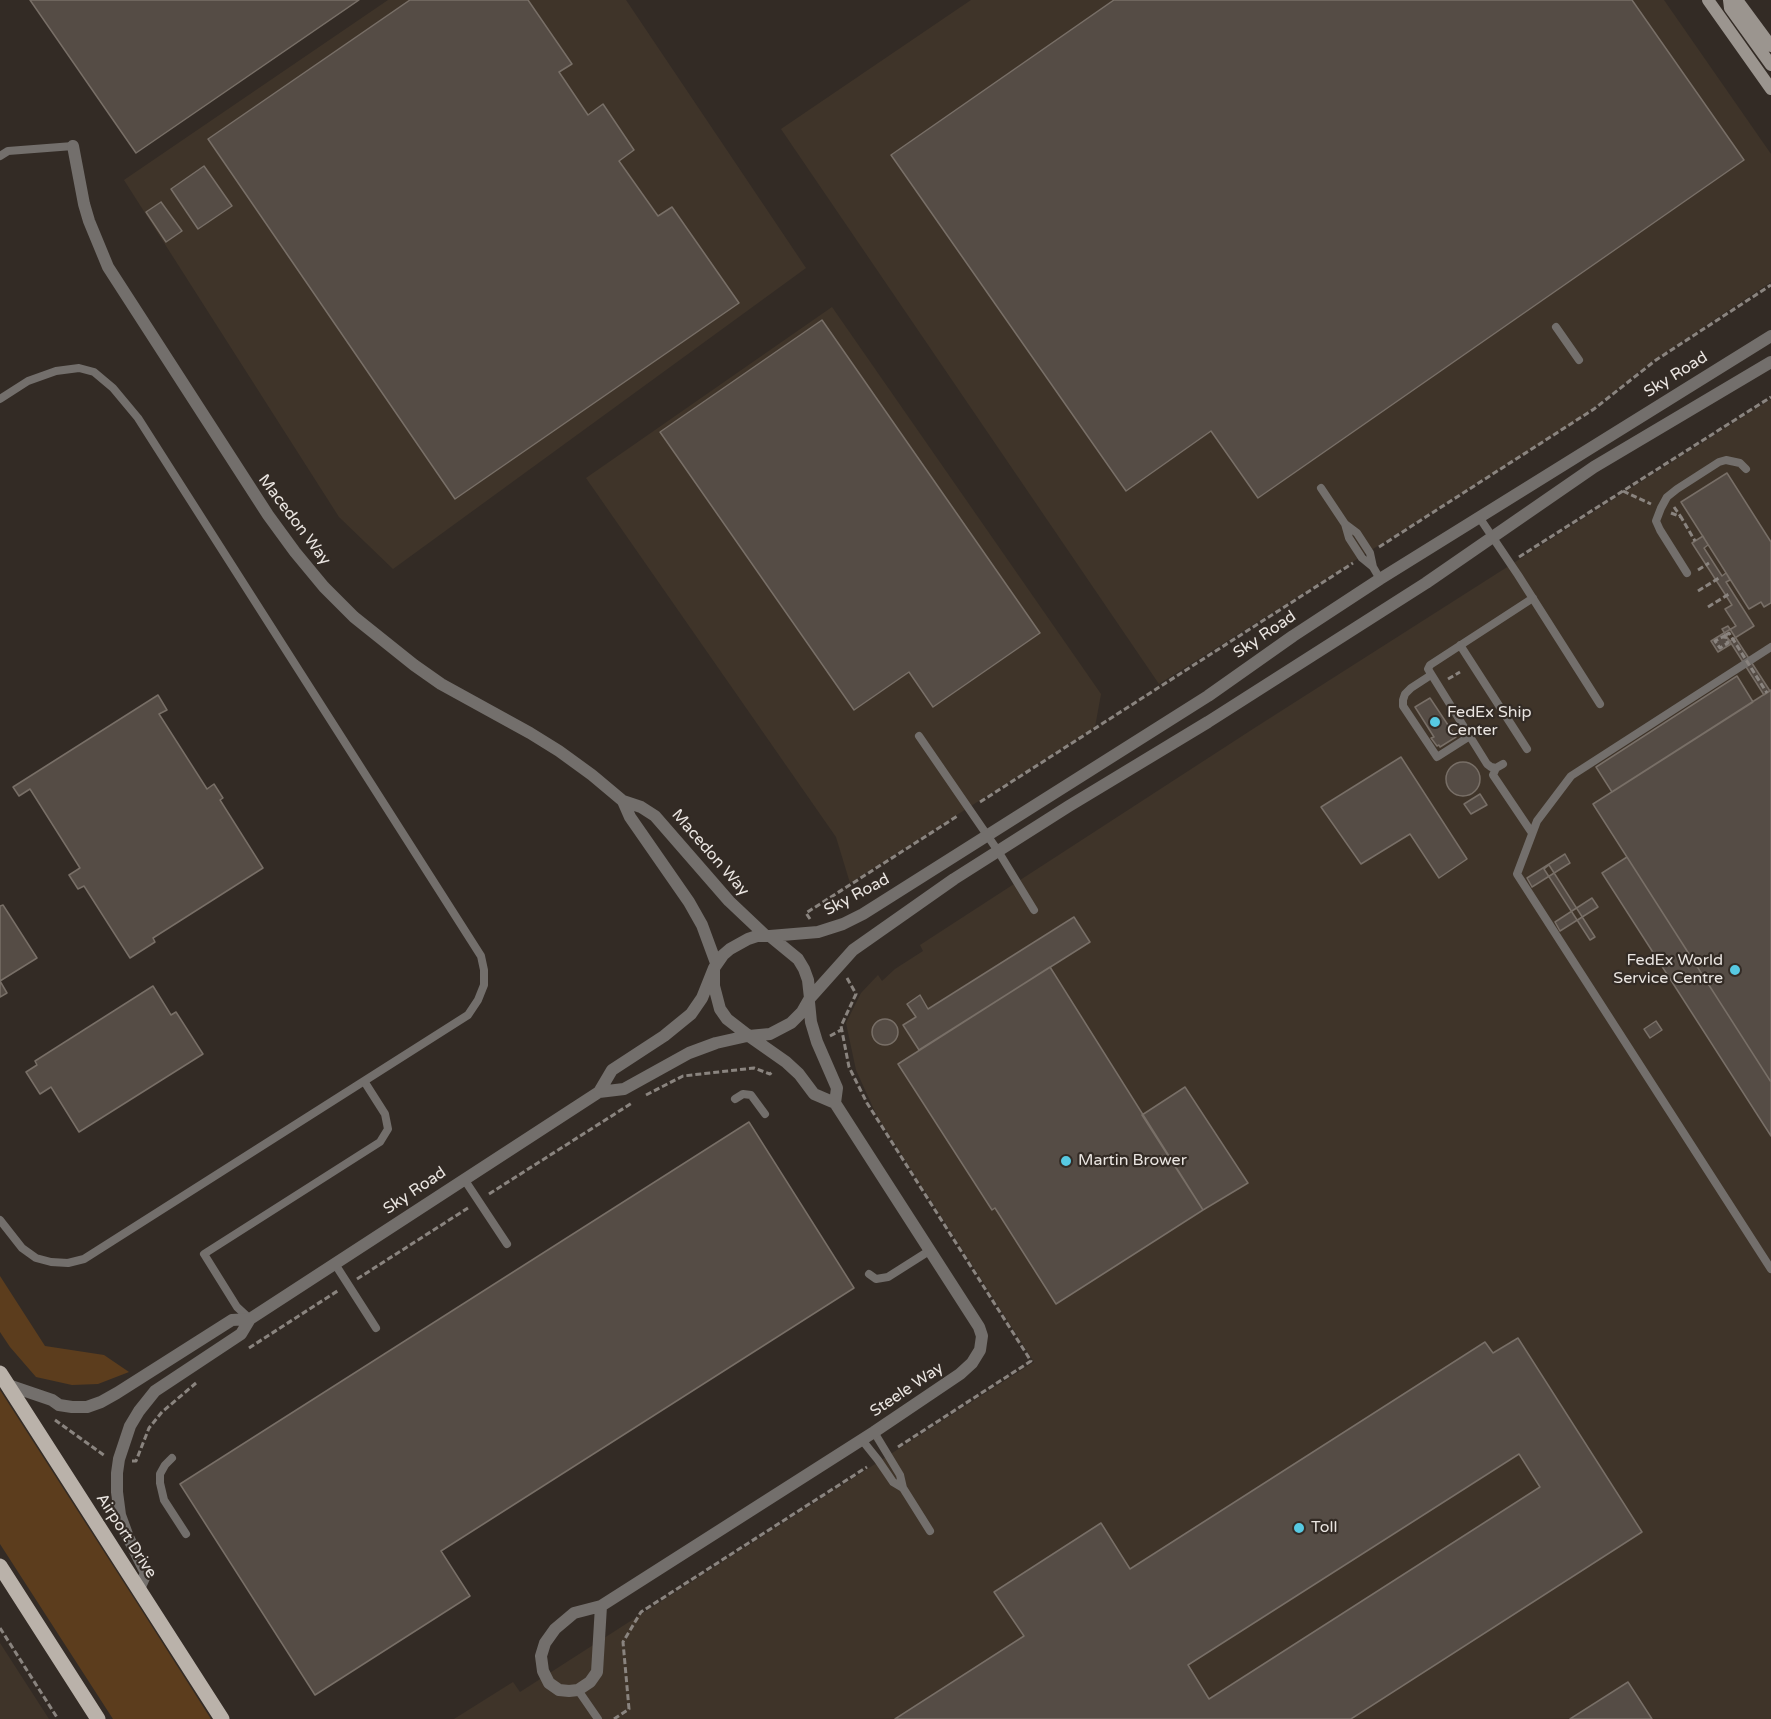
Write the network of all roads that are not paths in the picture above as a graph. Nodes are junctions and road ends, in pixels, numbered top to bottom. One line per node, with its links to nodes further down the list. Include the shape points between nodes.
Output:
1 (1708, 0): 6 (street)
2 (1729, 0): 5 (street, via 1730,8)
3 (1737, 0): 4 (street)
4 (1771, 46)
5 (1771, 65)
6 (1771, 88)
7 (73, 146): 8 (lane, via 8,151); 28 (street, Macedon Way, via 84,204 108,267 242,477 302,561 354,617 414,665 550,745)
8 (0, 156)
9 (1556, 327): 11 (lane)
10 (1771, 336): 16 (street, Sky Road)
11 (1579, 360)
12 (1771, 362): 17 (street, via 1594,467)
13 (0, 399): 37 (lane, via 28,381 79,368 94,372 113,388 138,418 481,956 484,985 468,1015)
14 (1746, 469): 18 (lane, via 1736,461 1719,462 1664,502 1656,521)
15 (1321, 488): 19 (lane, via 1345,524 1357,533)
16 (1479, 517): 17 (lane); 19 (street, Sky Road)
17 (1492, 537): 20 (lane); 31 (street, via 1217,716)
18 (1687, 573)
19 (1380, 579): 30 (street, Sky Road, via 1208,696)
20 (1533, 598): 21 (lane); 24 (lane)
21 (1460, 645): 23 (lane, via 1430,665); 27 (lane)
22 (1771, 647): 29 (lane, via 1571,776)
23 (1431, 675): 26 (lane); 26 (lane, via 1405,694 1403,706 1437,757)
24 (1600, 704)
25 (919, 736): 30 (lane)
26 (1470, 736): 29 (lane, via 1487,764 1500,766 1493,775)
27 (1527, 750)
28 (623, 801): 33 (street, Macedon Way, via 655,816 729,901); 34 (street, Macedon Way, via 698,917)
29 (1532, 833): 47 (lane, via 1517,874)
30 (987, 836): 31 (lane); 33 (street, Sky Road, via 843,924 818,932)
31 (998, 851): 32 (lane); 35 (street, via 853,950)
32 (1034, 910)
33 (768, 936): 34 (street, via 739,944); 35 (street, via 798,959 808,980)
34 (715, 966): 36 (street, via 714,986 720,1009); 38 (street, Sky Road, via 691,1014 612,1070)
35 (809, 1000): 36 (street, via 797,1018 779,1031); 40 (street, Steele Way, via 817,1042 837,1088)
36 (748, 1036): 38 (street, Sky Road, via 689,1053 624,1089); 40 (street, Steele Way, via 786,1062 814,1094)
37 (364, 1081): 43 (lane, via 84,1259 68,1263 36,1258 22,1248); 49 (lane, via 384,1114 388,1129 380,1142 204,1254 237,1307)
38 (599, 1092): 42 (street, Sky Road)
39 (735, 1099): 41 (lane, via 751,1095)
40 (835, 1103): 45 (street, Steele Way)
41 (765, 1114)
42 (464, 1179): 44 (lane); 46 (street, Sky Road)
43 (0, 1220)
44 (507, 1244)
45 (929, 1251): 48 (lane, via 888,1277 876,1279); 52 (street, Steele Way, via 979,1327 980,1350 960,1374)
46 (335, 1264): 49 (street, Sky Road); 50 (lane)
47 (1771, 1269)
48 (869, 1274)
49 (250, 1319): 51 (street, Sky Road, via 232,1320 87,1407 59,1405); 59 (street, Sky Road, via 241,1334 155,1391 130,1426 119,1459 117,1492 120,1515 146,1573)
50 (376, 1328)
51 (4, 1379): 59 (main road, Airport Drive)
52 (874, 1432): 53 (street, Steele Way); 55 (lane, via 900,1475)
53 (862, 1440): 55 (lane, via 893,1482); 60 (street, Steele Way)
54 (172, 1458): 57 (lane, via 160,1474 160,1483 164,1500)
55 (903, 1488): 56 (lane)
56 (930, 1531)
57 (186, 1534)
58 (0, 1566): 63 (main road)
59 (139, 1589): 64 (main road, Airport Drive)
60 (601, 1606): 61 (street, via 597,1672); 61 (street, Steele Way, via 574,1613 555,1629 541,1656 549,1683 559,1690)
61 (578, 1690): 62 (lane)
62 (596, 1718)
63 (98, 1719)
64 (222, 1719)

